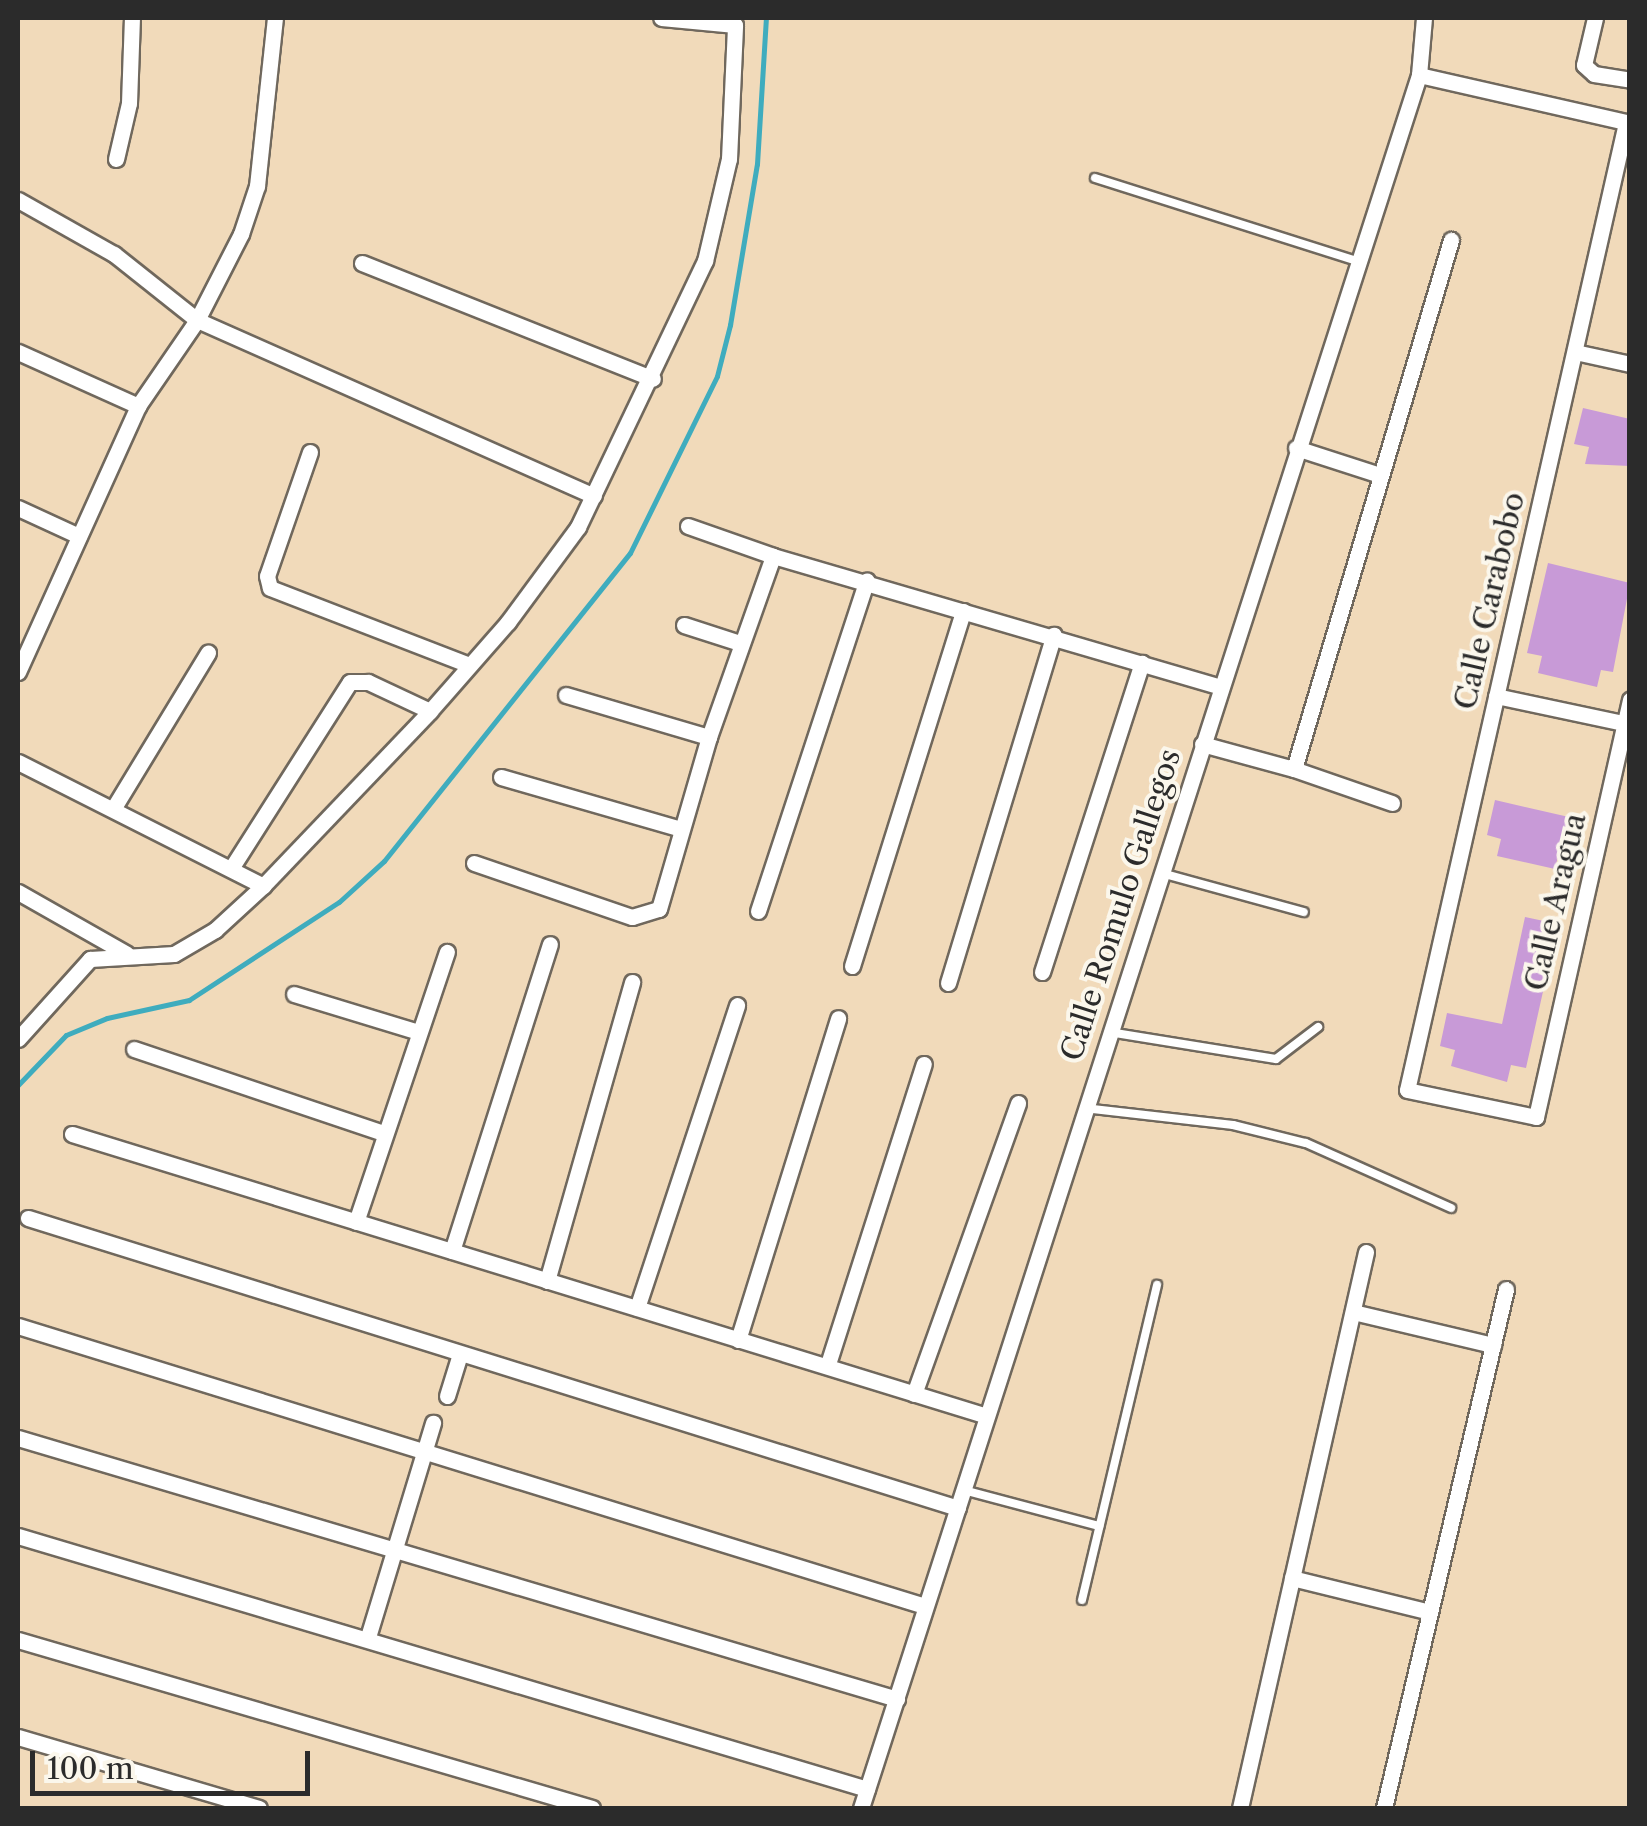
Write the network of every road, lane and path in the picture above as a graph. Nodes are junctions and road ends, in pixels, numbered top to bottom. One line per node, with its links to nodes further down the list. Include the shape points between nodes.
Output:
1 (132, 18): 10 (street, via 130,103)
2 (275, 18): 16 (street, via 257,186)
3 (662, 18): 6 (street)
4 (1424, 18): 7 (street, Calle Romulo Gallegos)
5 (1595, 18): 8 (street, via 1584,65)
6 (736, 21): 20 (street, via 735,121 723,196 705,261)
7 (1419, 75): 9 (street); 14 (street, Calle Romulo Gallegos)
8 (1630, 80)
9 (1628, 123): 18 (street, Calle Carabobo)
10 (116, 160)
11 (1094, 178): 14 (lane)
12 (18, 200): 16 (street, via 114,254)
13 (1451, 240): 24 (street)
14 (1356, 261): 22 (street, Calle Romulo Gallegos)
15 (362, 264): 20 (street)
16 (196, 320): 21 (street); 25 (street)
17 (18, 352): 21 (street)
18 (1574, 352): 19 (street); 41 (street, Calle Carabobo)
19 (1630, 364)
20 (653, 378): 25 (street)
21 (138, 406): 28 (street)
22 (1296, 448): 24 (street); 39 (street, Calle Romulo Gallegos)
23 (310, 452): 37 (street, via 268,576 270,588)
24 (1377, 474): 48 (street)
25 (594, 496): 37 (street, via 536,587)
26 (18, 508): 28 (street)
27 (688, 526): 29 (street)
28 (79, 536): 38 (street)
29 (773, 556): 30 (street); 34 (street)
30 (867, 580): 31 (street); 58 (street)
31 (963, 611): 33 (street); 63 (street)
32 (684, 625): 34 (street)
33 (1054, 635): 36 (street); 66 (street)
34 (740, 643): 45 (street)
35 (208, 653): 51 (street)
36 (1142, 662): 39 (street); 64 (street)
37 (467, 664): 43 (street)
38 (18, 672)
39 (1220, 687): 46 (street, Calle Romulo Gallegos)
40 (566, 695): 45 (street)
41 (1496, 696): 44 (street); 78 (street, Calle Carabobo, via 1406,1090)
42 (1630, 698): 44 (street, Calle Aragua)
43 (430, 712): 54 (street, via 368,682 350,682); 56 (street)
44 (1623, 723): 78 (street, Calle Aragua)
45 (710, 736): 52 (street)
46 (1202, 744): 48 (street); 55 (street, Calle Romulo Gallegos)
47 (18, 762): 51 (street)
48 (1294, 769): 50 (street)
49 (502, 778): 52 (street)
50 (1392, 803)
51 (114, 809): 54 (street)
52 (682, 829): 53 (street, via 659,909 644,916)
53 (474, 863)
54 (232, 867): 56 (street)
55 (1161, 873): 59 (lane); 72 (street, Calle Romulo Gallegos)
56 (263, 886): 62 (street, via 215,930 174,954)
57 (18, 892): 62 (street)
58 (758, 911)
59 (1304, 912)
60 (550, 944): 84 (street)
61 (447, 952): 71 (street)
62 (134, 958): 73 (street, via 90,959)
63 (852, 966)
64 (1042, 972)
65 (632, 982): 86 (street)
66 (948, 983)
67 (294, 994): 71 (street)
68 (737, 1005): 89 (street)
69 (838, 1018): 92 (street)
70 (1318, 1027): 72 (lane, via 1276,1058)
71 (418, 1032): 79 (street)
72 (1109, 1032): 77 (street, Calle Romulo Gallegos)
73 (18, 1039)
74 (134, 1049): 79 (street)
75 (924, 1064): 95 (street)
76 (1018, 1103): 96 (street)
77 (1084, 1108): 81 (lane, via 1232,1125 1306,1143); 98 (street, Calle Romulo Gallegos)
78 (1536, 1118)
79 (383, 1133): 83 (street)
80 (72, 1134): 83 (street)
81 (1451, 1208)
82 (28, 1218): 94 (street)
83 (356, 1222): 84 (street)
84 (452, 1252): 86 (street)
85 (1366, 1252): 90 (street)
86 (546, 1280): 89 (street)
87 (1158, 1284): 104 (lane)
88 (1506, 1288): 93 (street)
89 (637, 1308): 92 (street)
90 (1353, 1312): 93 (street); 107 (street)
91 (18, 1326): 101 (street)
92 (738, 1340): 95 (street)
93 (1493, 1345): 110 (street)
94 (460, 1354): 97 (street); 103 (street)
95 (828, 1364): 96 (street)
96 (914, 1394): 98 (street)
97 (447, 1396)
98 (987, 1416): 102 (street, Calle Romulo Gallegos)
99 (433, 1423): 101 (street)
100 (18, 1438): 106 (street)
101 (426, 1456): 106 (street); 109 (street)
102 (963, 1490): 103 (street, Calle Romulo Gallegos); 104 (lane)
103 (958, 1508): 109 (street, Calle Romulo Gallegos)
104 (1098, 1526): 108 (lane)
105 (18, 1536): 111 (street)
106 (396, 1550): 111 (street); 113 (street)
107 (1292, 1578): 110 (street); 119 (street)
108 (1082, 1600)
109 (925, 1606): 113 (street, Calle Romulo Gallegos)
110 (1430, 1612): 120 (street)
111 (368, 1637): 115 (street)
112 (18, 1640): 117 (street)
113 (897, 1698): 115 (street, Calle Romulo Gallegos)
114 (18, 1737): 116 (street)
115 (867, 1789): 118 (street, Calle Romulo Gallegos)
116 (259, 1808)
117 (592, 1808)
118 (861, 1808)
119 (1240, 1808)
120 (1384, 1808)

